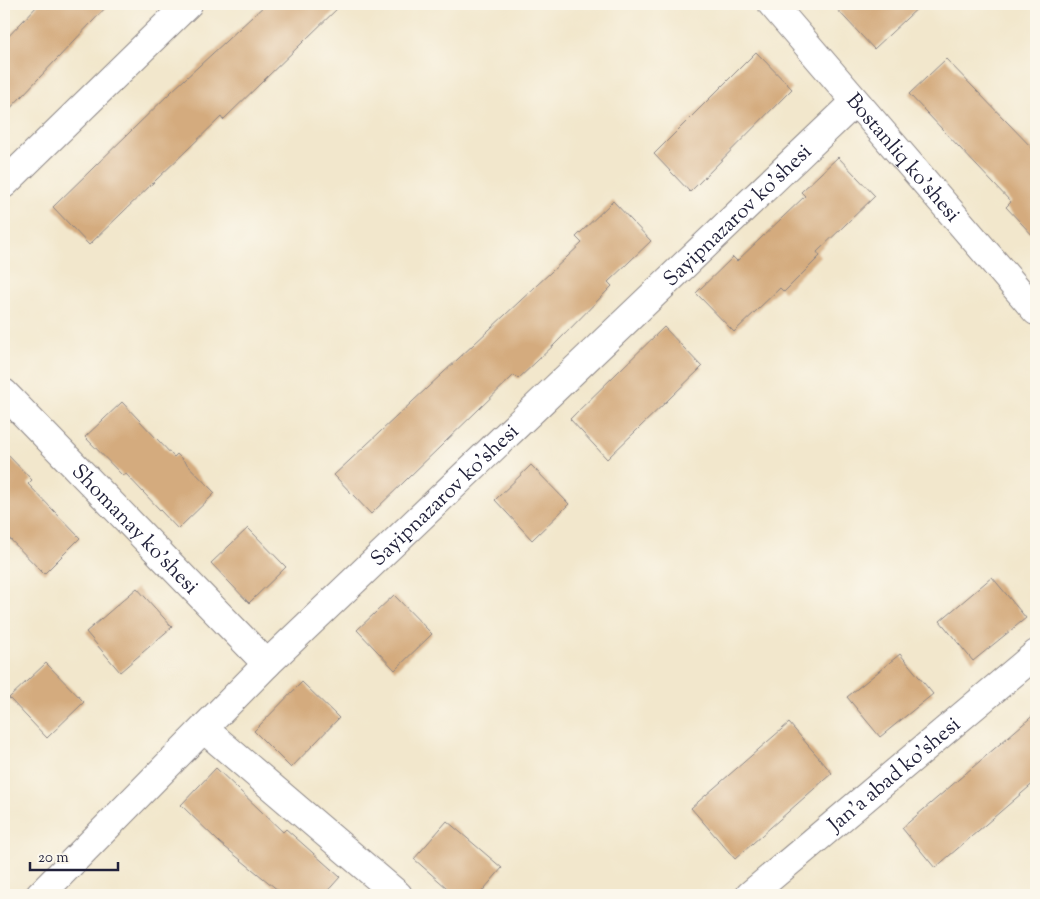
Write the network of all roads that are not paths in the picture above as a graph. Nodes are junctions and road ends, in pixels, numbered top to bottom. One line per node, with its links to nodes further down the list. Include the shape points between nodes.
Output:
1 (188, 4): 4 (street)
2 (772, 4): 3 (street, Bostanliq ko'shesi)
3 (856, 102): 5 (street, Bostanliq ko'shesi); 8 (street, Sayipnazarov ko'shesi)
4 (4, 184)
5 (1036, 311)
6 (4, 393): 8 (street, Shomanay ko'shesi)
7 (1036, 654): 12 (street, Jan'a abad ko'shesi)
8 (267, 664): 9 (street, Sayipnazarov ko'shesi)
9 (205, 730): 10 (street, Sayipnazarov ko'shesi); 11 (street)
10 (40, 895)
11 (398, 895)
12 (750, 895)

